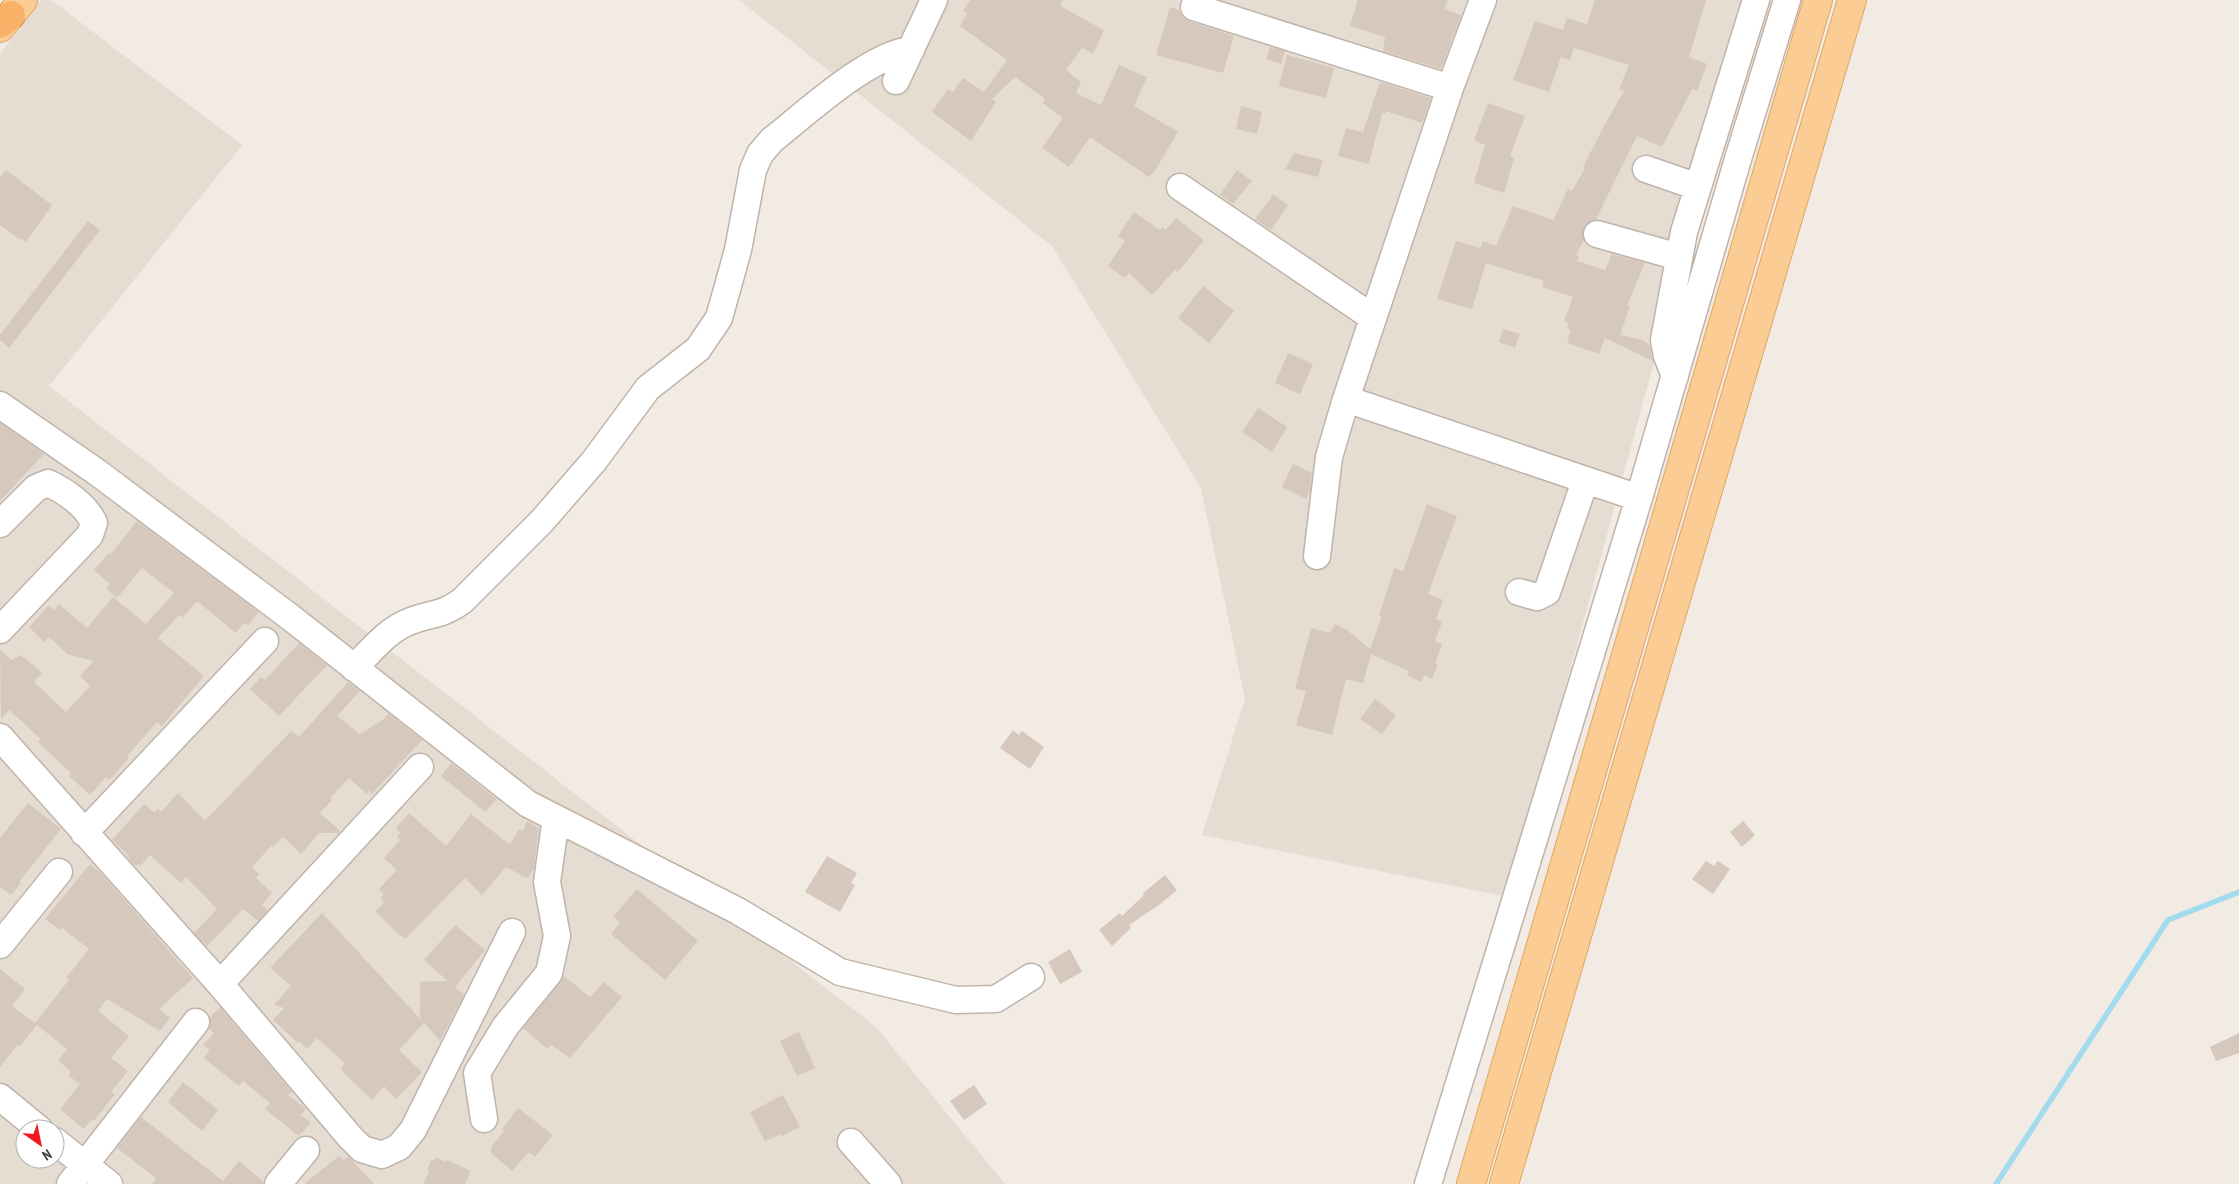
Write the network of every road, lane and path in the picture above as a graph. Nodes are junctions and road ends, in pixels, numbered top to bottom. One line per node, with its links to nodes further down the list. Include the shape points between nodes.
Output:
1 (934, 0): 8 (street)
2 (1483, 0): 10 (street)
3 (1756, 0): 13 (street)
4 (1788, 0): 16 (street)
5 (1818, 0): 51 (main road)
6 (1852, 0): 52 (main road)
7 (1194, 7): 10 (street)
8 (911, 50): 9 (street); 29 (street, via 888,56 862,70 772,140 760,154 753,170 738,250 719,318 698,349 648,388 594,461 542,521 462,601 447,612 411,620 394,629)
9 (896, 81)
10 (1450, 88): 18 (street)
11 (1646, 169): 13 (street)
12 (1180, 187): 18 (street)
13 (1698, 187): 14 (street)
14 (1684, 232): 16 (street); 17 (street)
15 (1597, 234): 17 (street)
16 (1713, 243): 19 (street)
17 (1679, 257): 19 (street, via 1664,340)
18 (1372, 317): 20 (street)
19 (1675, 376): 23 (street)
20 (1346, 399): 22 (street); 25 (street, via 1330,457)
21 (0, 404): 29 (street, via 98,473)
22 (1585, 481): 23 (street); 26 (street, via 1546,592 1540,597)
23 (1639, 498): 50 (street)
24 (0, 524): 27 (street, via 36,488 48,482 90,513 94,523 90,535)
25 (1317, 556)
26 (1518, 592)
27 (0, 630)
28 (265, 641): 33 (street)
29 (354, 668): 32 (street, via 528,804)
30 (0, 737): 33 (street)
31 (420, 767): 38 (street)
32 (556, 818): 37 (street, via 738,911 840,972 956,1000 996,1000); 42 (street, via 548,882 557,936 550,973 505,1026 477,1073)
33 (84, 833): 38 (street)
34 (59, 872): 36 (street)
35 (512, 932): 38 (street, via 413,1130 399,1147 382,1155 362,1149 350,1137)
36 (0, 945)
37 (1031, 977)
38 (220, 984)
39 (196, 1022): 46 (street)
40 (0, 1097): 41 (street)
41 (28, 1119)
42 (484, 1119)
43 (851, 1142): 49 (street)
44 (306, 1150): 48 (street)
45 (65, 1156): 46 (street)
46 (78, 1175): 47 (street)
47 (109, 1184)
48 (278, 1184)
49 (888, 1184)
50 (1428, 1184)
51 (1472, 1184)
52 (1504, 1184)

